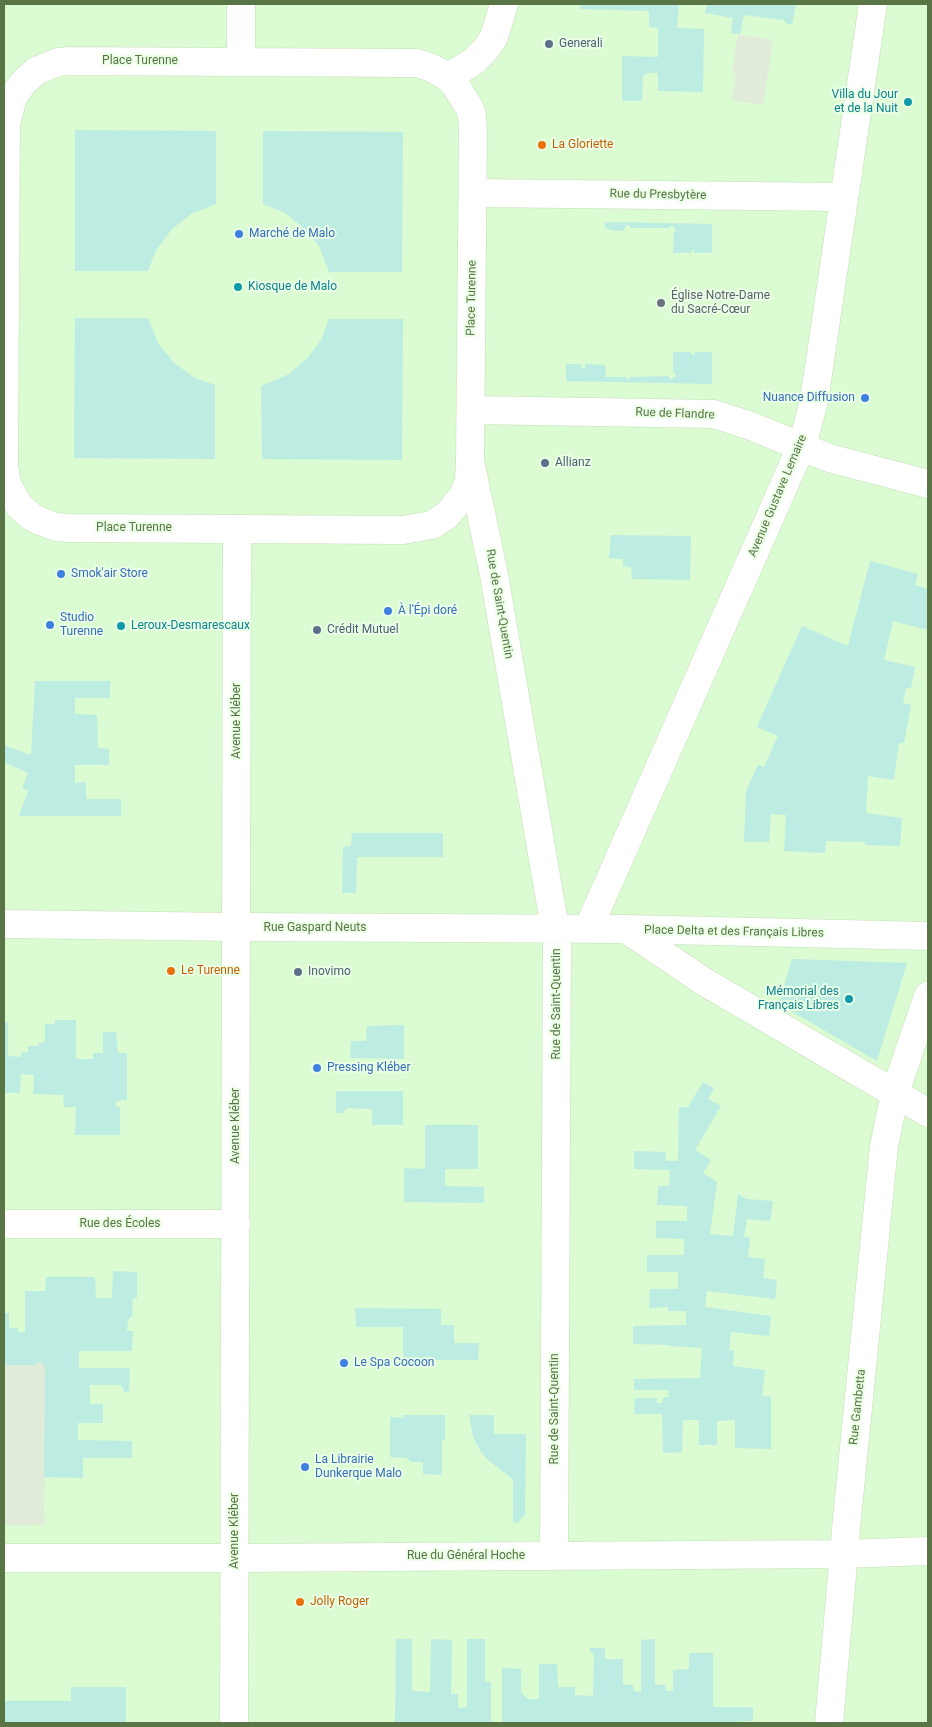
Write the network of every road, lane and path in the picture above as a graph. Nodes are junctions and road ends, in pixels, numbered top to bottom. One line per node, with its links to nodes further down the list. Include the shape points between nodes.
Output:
1 (241, 4): 4 (street)
2 (504, 4): 5 (street, via 494,37 486,49 473,62)
3 (873, 4): 7 (street, Avenue Gustave Lemaire)
4 (241, 62): 5 (street, Place Turenne, via 417,63); 8 (street, Place Turenne, via 58,62 43,68 23,83 13,97 6,124)
5 (448, 77): 6 (street, Place Turenne, via 460,91 472,115)
6 (473, 193): 7 (street, Rue du Presbytère); 9 (street, Place Turenne)
7 (843, 197): 10 (street, Avenue Gustave Lemaire, via 814,401)
8 (4, 293): 12 (street, Place Turenne)
9 (471, 410): 10 (street, Rue de Flandre, via 714,414); 11 (street, Place Turenne)
10 (801, 447): 13 (street, Rue de Flandre, via 838,461); 18 (street, Avenue Gustave Lemaire)
11 (470, 461): 14 (street, Place Turenne, via 468,481 459,503 439,521 424,527 403,530); 17 (street, Rue de Saint-Quentin, via 496,584)
12 (5, 482): 14 (street, Place Turenne, via 19,506 32,517 56,527)
13 (928, 484)
14 (237, 529): 16 (street, Avenue Kléber)
15 (4, 924): 16 (street, Rue Gaspard Neuts)
16 (237, 927): 17 (street, Rue Gaspard Neuts); 25 (street, Avenue Kléber)
17 (555, 929): 18 (street, Rue Gaspard Neuts); 28 (street, Rue de Saint-Quentin, via 558,963)
18 (588, 929): 19 (street, Rue Gaspard Neuts)
19 (626, 929): 20 (street, Place Delta et des Français Libres); 22 (street, Place Delta et des Français Libres, via 698,977)
20 (928, 936)
21 (928, 996): 22 (street)
22 (895, 1093): 23 (street, Place Delta et des Français Libres); 27 (street, Rue Gambetta, via 884,1146)
23 (928, 1113)
24 (4, 1224): 25 (street, Rue des Écoles)
25 (236, 1224): 30 (street, Avenue Kléber)
26 (928, 1552): 27 (street, Rue du Général Hoche)
27 (845, 1554): 28 (street, Rue du Général Hoche); 32 (street, Rue Gambetta)
28 (554, 1555): 30 (street, Rue du Général Hoche)
29 (4, 1558): 30 (street, Rue du Général Hoche)
30 (235, 1558): 31 (street, Avenue Kléber)
31 (234, 1723)
32 (829, 1723)

